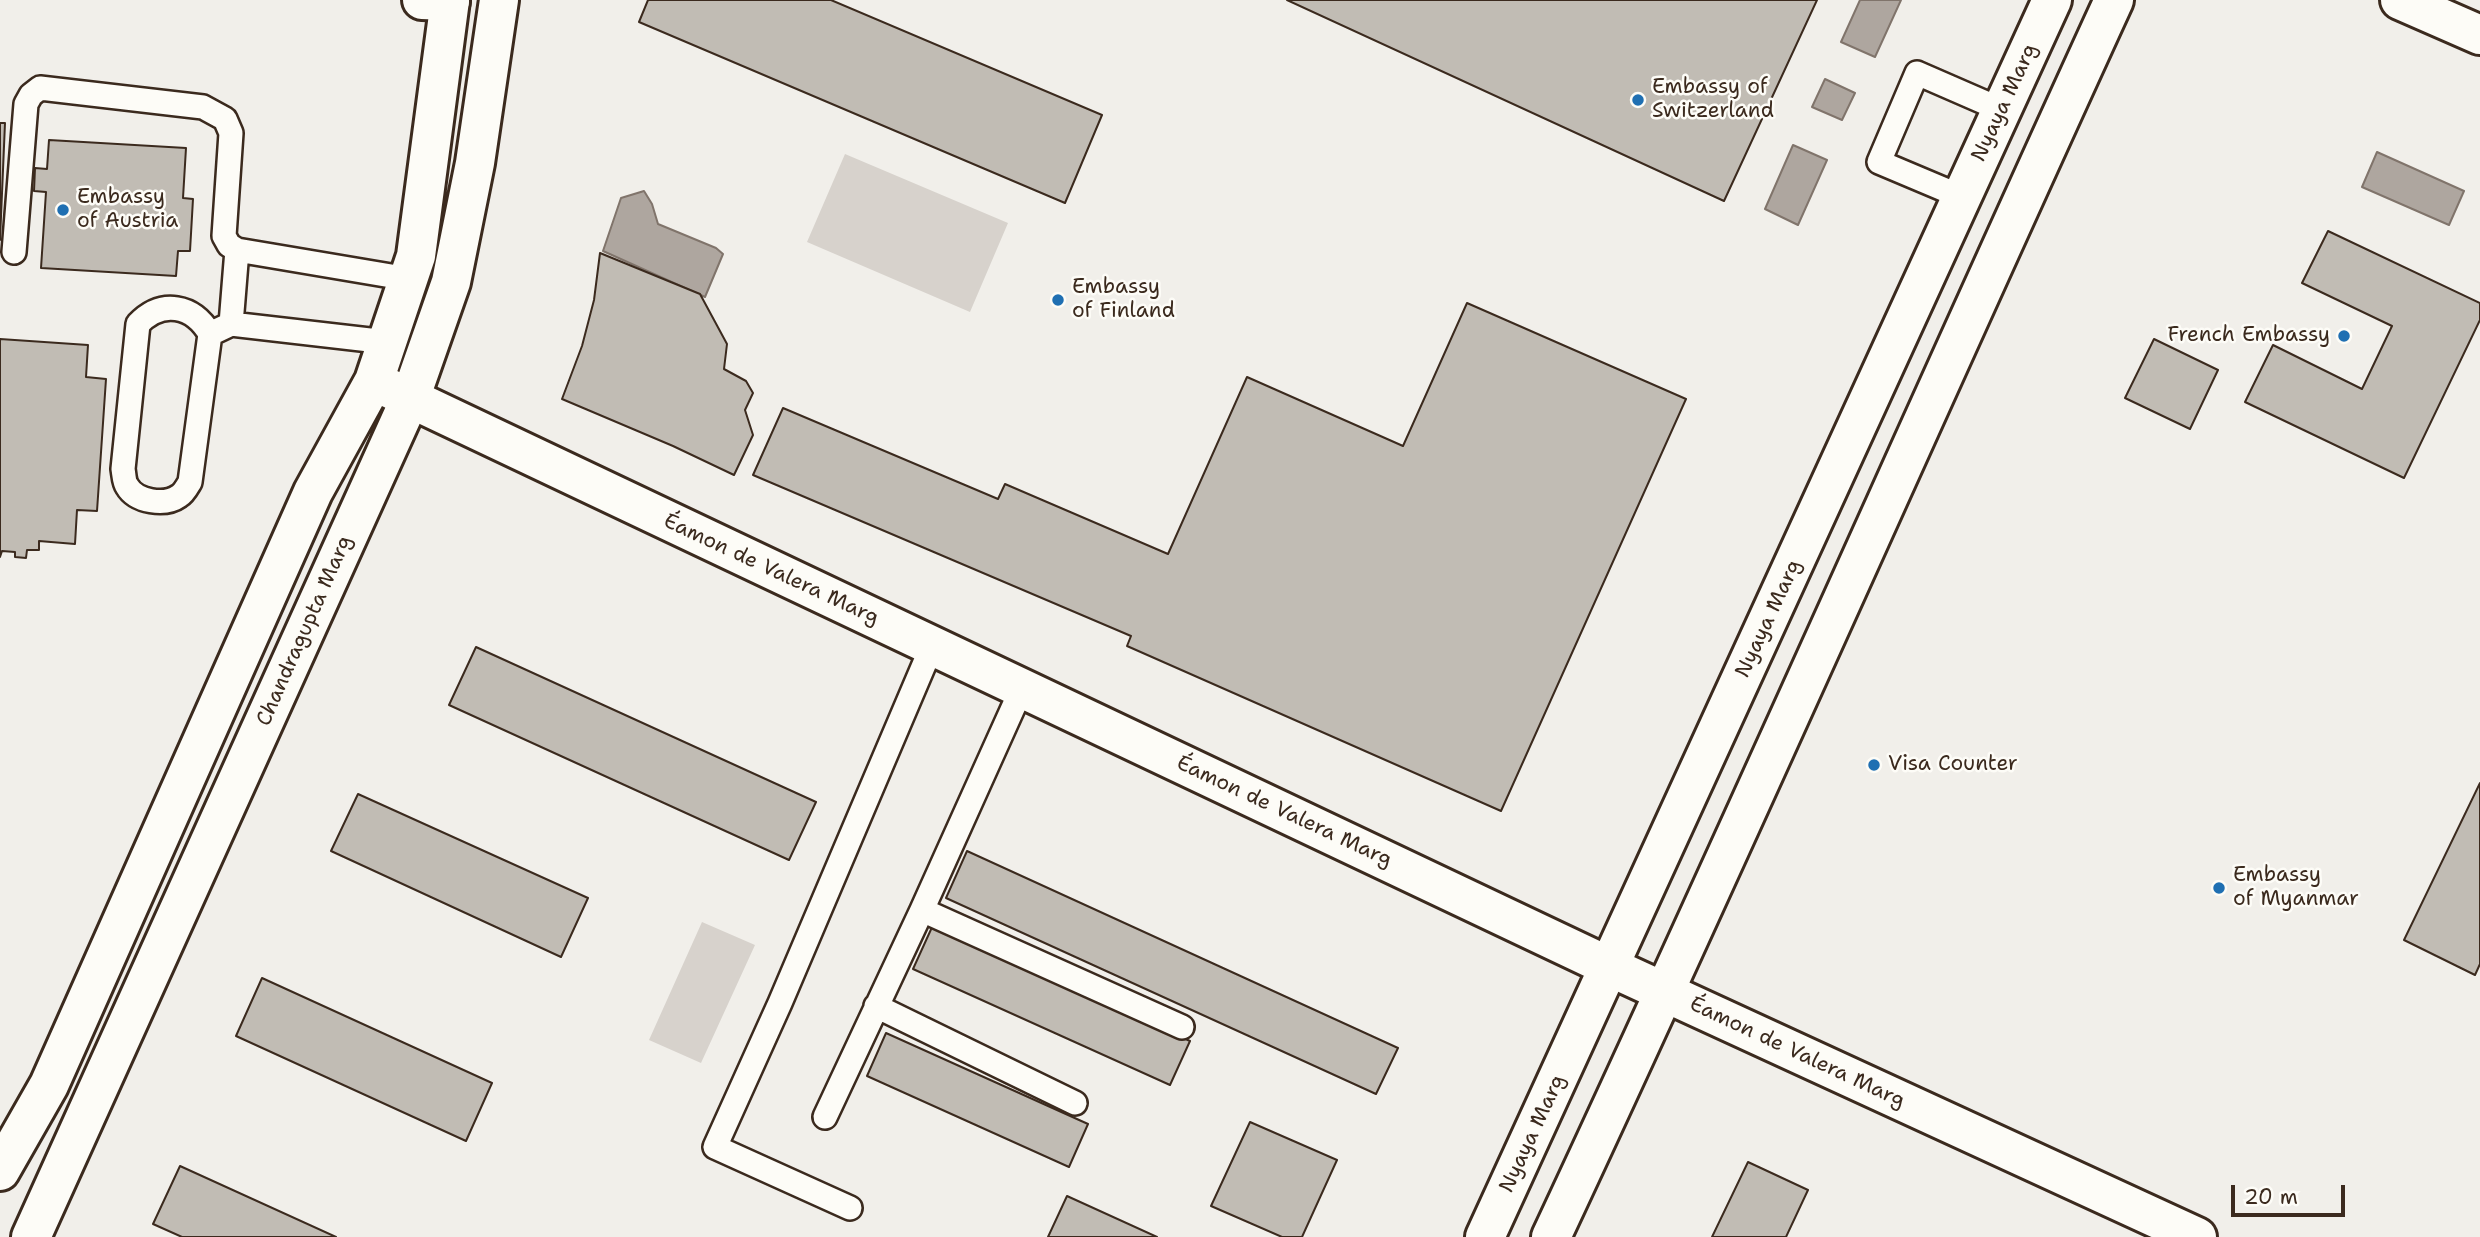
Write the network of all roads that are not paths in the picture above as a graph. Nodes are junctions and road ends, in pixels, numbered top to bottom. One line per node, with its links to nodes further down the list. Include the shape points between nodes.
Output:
1 (441, 0): 11 (street, via 416,257)
2 (499, 0): 15 (street, Chandragupta Marg, via 475,163 451,282)
3 (2052, 0): 7 (street, Nyaya Marg)
4 (2114, 0): 20 (street)
5 (2400, 0): 6 (street)
6 (2480, 35)
7 (2002, 110): 8 (street, Nyaya Marg); 8 (lane, via 1917,74 1879,162)
8 (1962, 197): 19 (street, Nyaya Marg)
9 (237, 250): 10 (lane, via 224,236 232,146 225,119 204,107 40,89 26,104); 11 (lane); 12 (lane)
10 (14, 252)
11 (409, 279): 13 (street)
12 (220, 329): 12 (lane, via 190,482 179,497 168,501 136,496 126,485 123,469 138,324 154,310 173,309 191,312); 13 (lane)
13 (387, 342): 14 (street)
14 (374, 381): 15 (street, Éamon de Valera Marg); 25 (street, via 313,492 49,1084)
15 (410, 399): 16 (street, Éamon de Valera Marg); 27 (street, Chandragupta Marg)
16 (932, 646): 17 (street, Éamon de Valera Marg); 26 (lane, via 715,1147)
17 (1022, 688): 18 (lane); 19 (street, Éamon de Valera Marg)
18 (922, 910): 21 (lane); 22 (lane)
19 (1610, 967): 20 (street, Éamon de Valera Marg); 28 (street, Nyaya Marg)
20 (1666, 992): 29 (street); 30 (street, Éamon de Valera Marg)
21 (876, 1006): 23 (lane); 24 (lane)
22 (1182, 1027)
23 (1075, 1103)
24 (825, 1116)
25 (0, 1171)
26 (850, 1208)
27 (32, 1237)
28 (1485, 1237)
29 (1551, 1237)
30 (2197, 1237)

